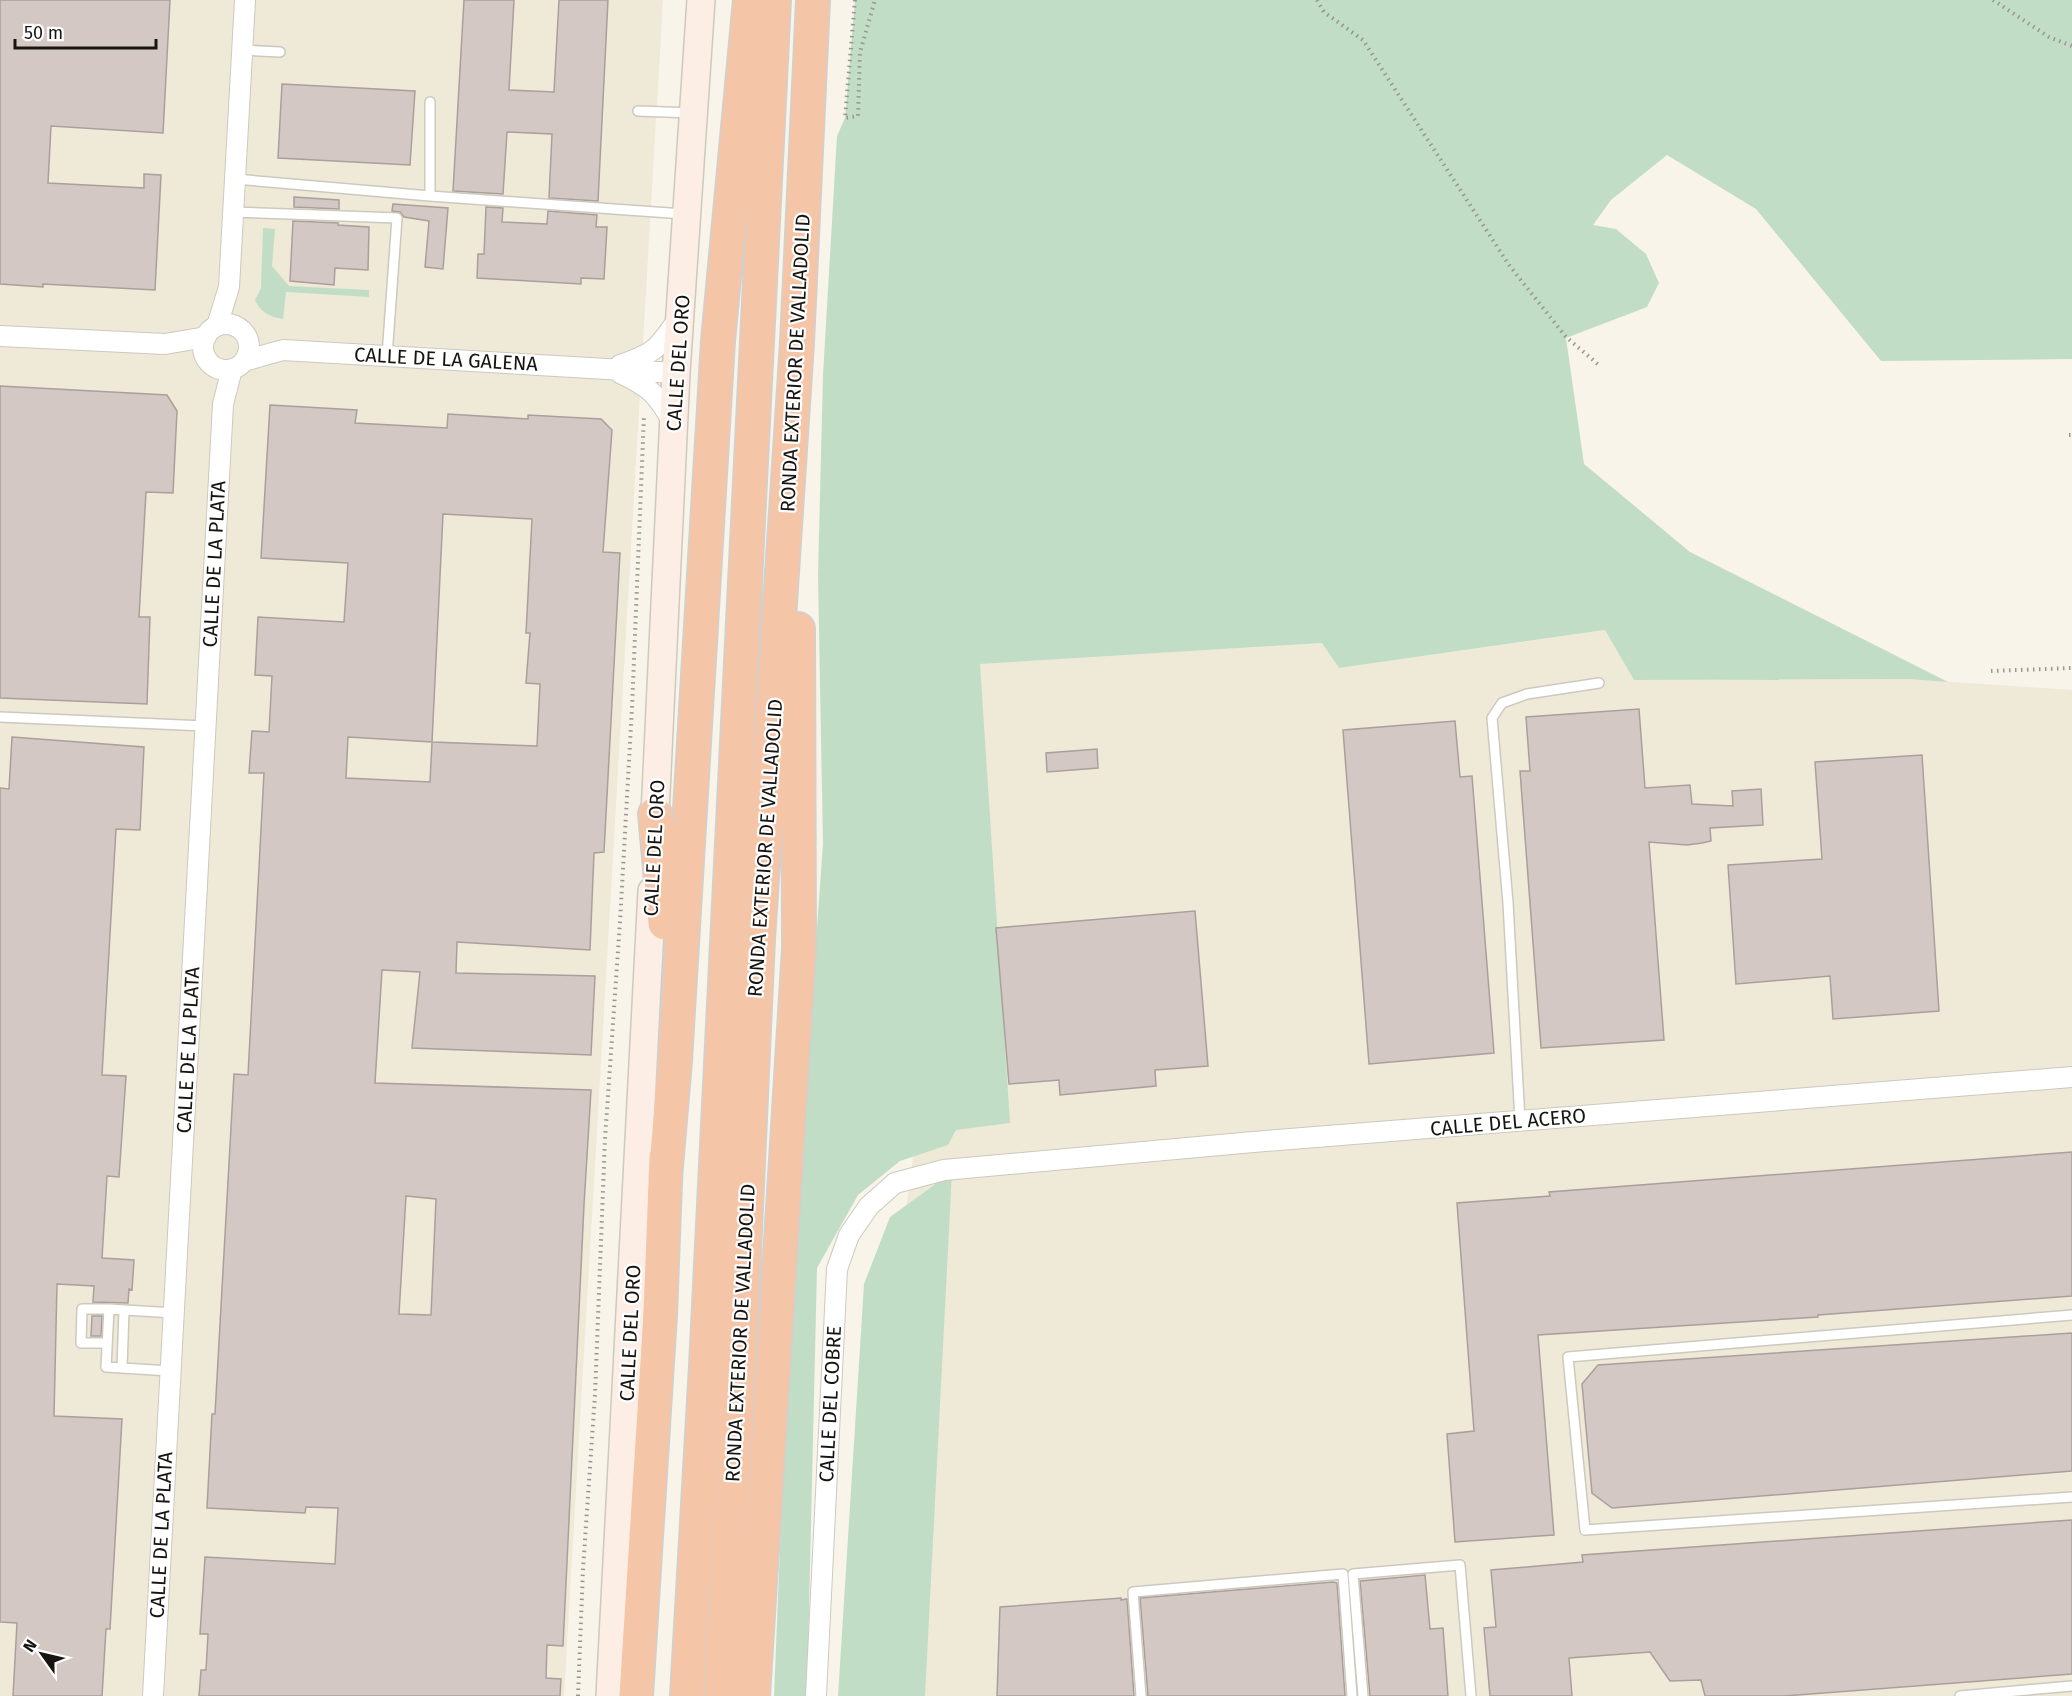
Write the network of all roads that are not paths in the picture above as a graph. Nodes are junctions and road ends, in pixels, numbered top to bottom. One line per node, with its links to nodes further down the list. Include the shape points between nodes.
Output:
1 (244, 0): 6 (street)
2 (701, 0): 10 (street, CALLE DEL ORO)
3 (750, 0): 37 (highway, via 718,341)
4 (774, 0): 50 (highway, RONDA EXTERIOR DE VALLADOLID)
5 (813, 0): 20 (highway, RONDA EXTERIOR DE VALLADOLID)
6 (242, 50): 7 (lane); 11 (street)
7 (280, 52)
8 (430, 102): 12 (lane)
9 (638, 111): 10 (lane)
10 (694, 113): 14 (street, CALLE DEL ORO)
11 (235, 179): 12 (lane); 13 (street)
12 (430, 196): 14 (lane)
13 (233, 212): 15 (street); 23 (lane, via 397,218)
14 (688, 214): 16 (street, CALLE DEL ORO)
15 (229, 287): 17 (street); 18 (street)
16 (681, 316): 26 (street, CALLE DE LA GALENA, via 647,356); 27 (street, CALLE DEL ORO)
17 (242, 331): 18 (street, via 232,325); 22 (street, CALLE DE LA GALENA); 25 (street, via 249,348)
18 (211, 332): 21 (street); 24 (street, via 204,353)
19 (0, 336): 21 (street)
20 (797, 343): 51 (highway, RONDA EXTERIOR DE VALLADOLID, via 758,939); 52 (highway, via 799,948)
21 (165, 344): 24 (street)
22 (283, 350): 23 (street, CALLE DE LA GALENA); 25 (street, CALLE DE LA GALENA)
23 (387, 356): 26 (street, CALLE DE LA GALENA)
24 (209, 362): 25 (street, via 225,370); 28 (street, CALLE DE LA PLATA)
25 (238, 365): 28 (street, CALLE DE LA PLATA)
26 (609, 369): 27 (street, CALLE DE LA GALENA); 29 (street, CALLE DE LA GALENA, via 641,382 660,400)
27 (676, 372): 29 (street, CALLE DEL ORO)
28 (223, 404): 32 (street, CALLE DE LA PLATA)
29 (674, 424): 33 (street, CALLE DEL ORO)
30 (1599, 683): 35 (lane, via 1527,694 1502,703 1492,717 1508,903)
31 (0, 717): 32 (lane)
32 (205, 726): 40 (street, CALLE DE LA PLATA)
33 (655, 814): 37 (highway, via 668,981); 48 (street, CALLE DEL ORO)
34 (2072, 1077): 35 (street, CALLE DEL ACERO)
35 (1520, 1121): 36 (street, CALLE DEL ACERO)
36 (944, 1170): 53 (street, CALLE DEL COBRE, via 895,1183 869,1206 849,1235 837,1269)
37 (665, 1178): 49 (highway)
38 (109, 1310): 39 (lane); 42 (lane); 42 (lane, via 82,1309 81,1343)
39 (124, 1310): 40 (lane); 43 (lane)
40 (174, 1313): 44 (street, CALLE DE LA PLATA)
41 (2072, 1315): 45 (lane, via 1568,1357 1585,1530)
42 (107, 1343): 43 (lane, via 106,1367)
43 (122, 1368): 44 (lane)
44 (170, 1371): 47 (street, CALLE DE LA PLATA)
45 (2072, 1497)
46 (2072, 1686): 58 (lane)
47 (153, 1696)
48 (610, 1696)
49 (636, 1696)
50 (687, 1696)
51 (721, 1696)
52 (753, 1696)
53 (816, 1696)
54 (1141, 1696): 55 (lane, via 1133,1592 1343,1574)
55 (1352, 1696)
56 (1364, 1696): 57 (lane, via 1353,1574 1460,1565)
57 (1471, 1696)
58 (1960, 1696)

